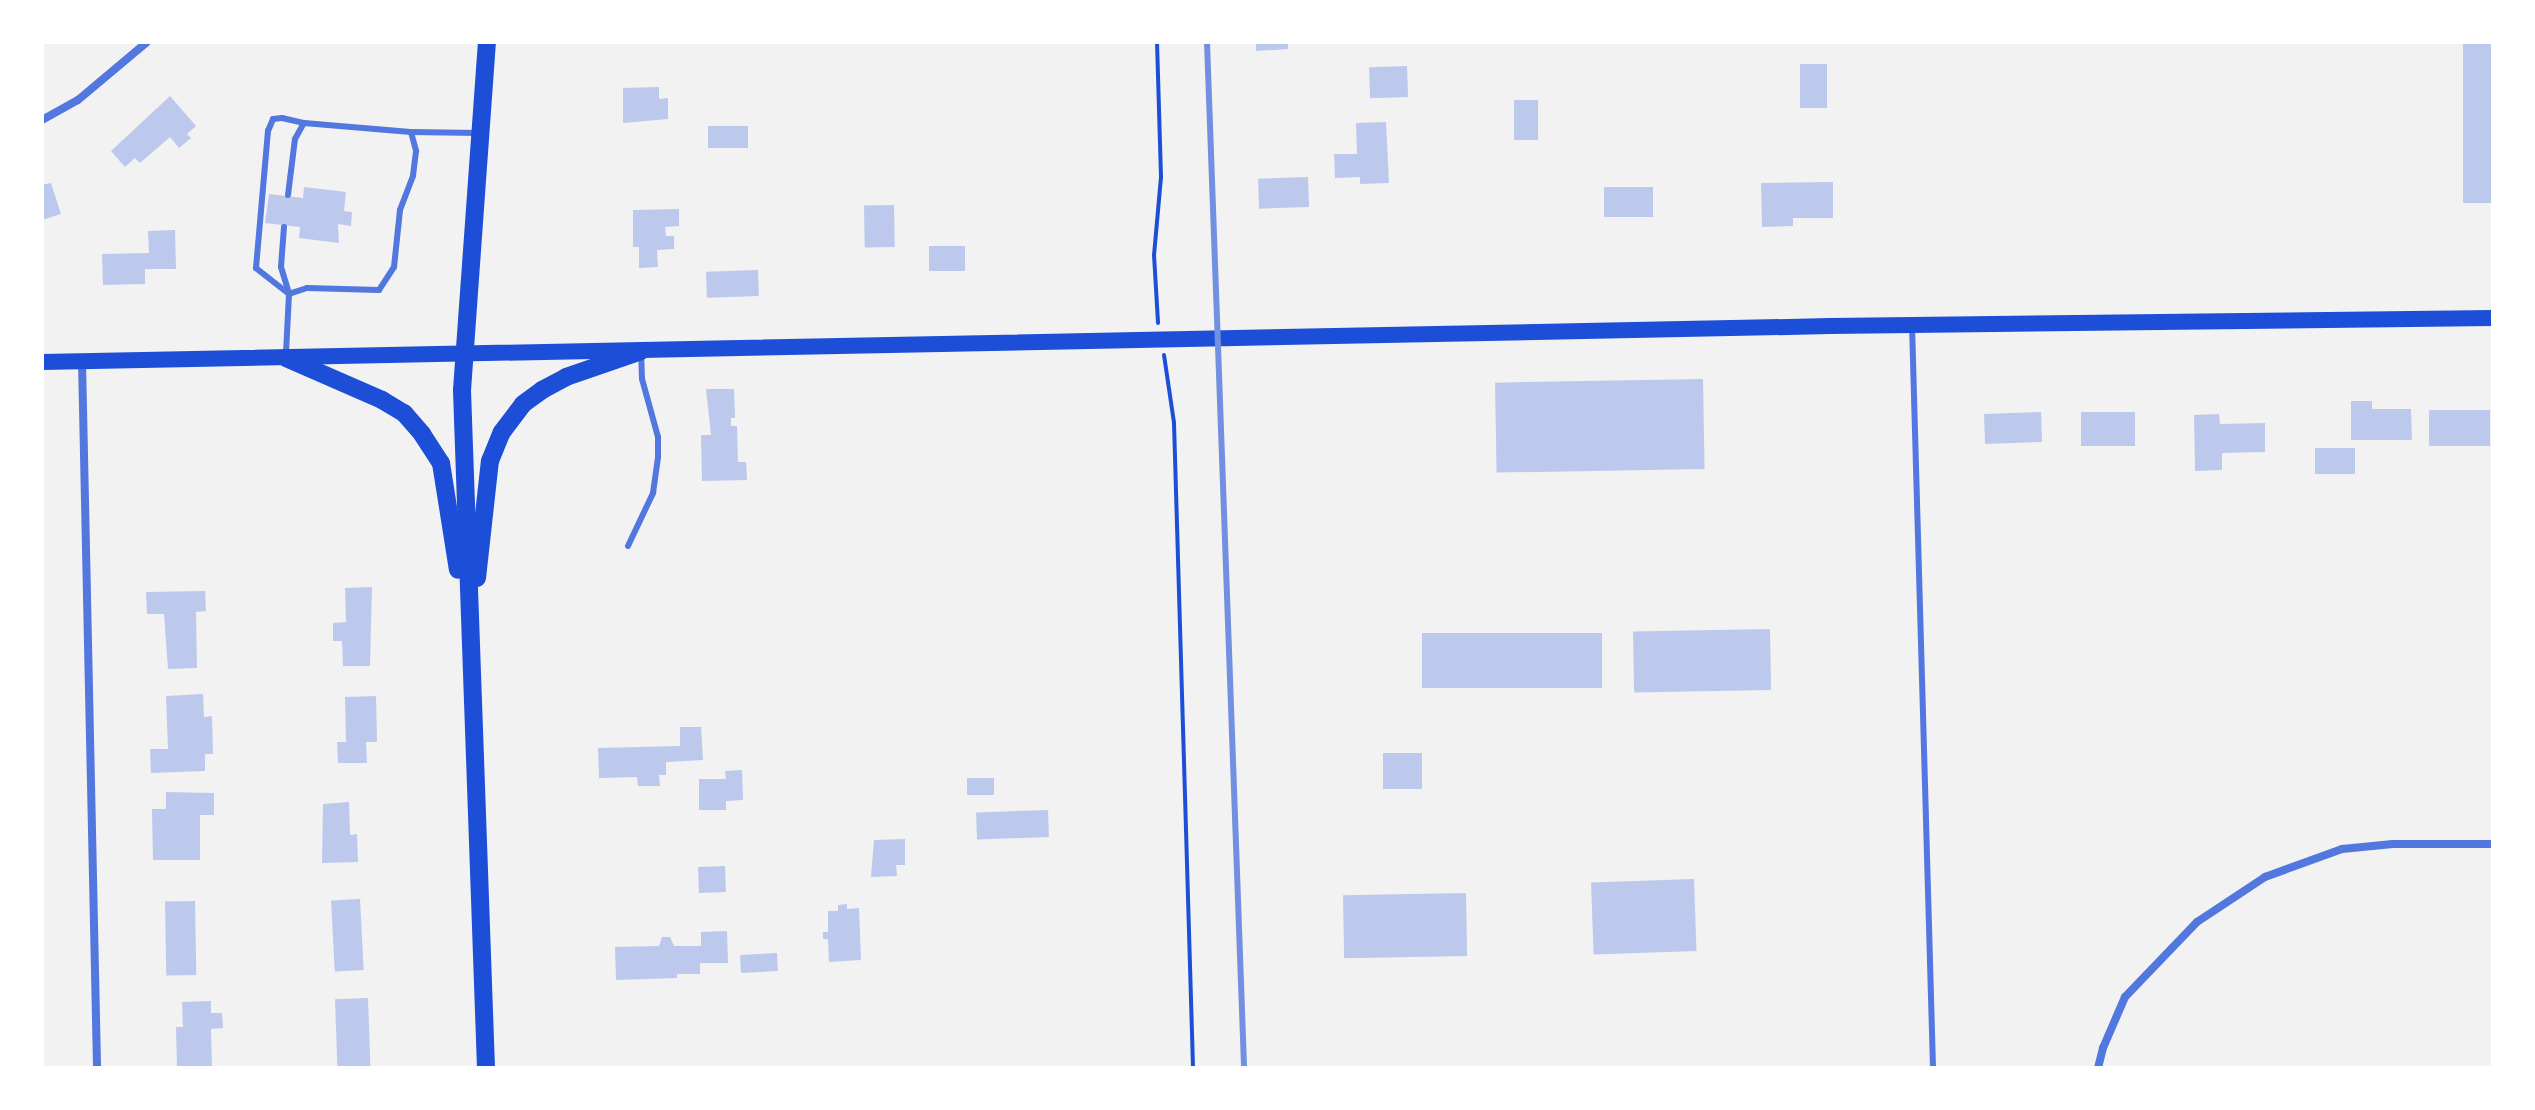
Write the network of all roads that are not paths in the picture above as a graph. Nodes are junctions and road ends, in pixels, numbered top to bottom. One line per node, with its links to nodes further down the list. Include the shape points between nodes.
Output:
1 (147, 42): 3 (street, via 78,100)
2 (487, 42): 6 (main road)
3 (42, 120)
4 (304, 123): 5 (lane); 7 (lane, via 295,139); 9 (lane, via 273,119 268,131 256,252 262,276)
5 (411, 132): 6 (lane); 9 (lane, via 416,151 413,176 400,210 394,267 385,285 379,290 307,288)
6 (479, 133): 13 (main road)
7 (288, 195)
8 (284, 227): 9 (lane, via 281,267)
9 (289, 294): 14 (lane)
10 (2493, 318): 11 (main road)
11 (1912, 325): 12 (main road); 22 (lane)
12 (641, 351): 13 (main road); 17 (lane, via 658,457 653,493); 18 (main road, via 542,390 523,404 502,432 490,461)
13 (464, 355): 14 (main road); 18 (main road)
14 (286, 358): 15 (main road); 18 (main road, via 404,413 435,453 441,463)
15 (82, 361): 16 (main road); 20 (street)
16 (42, 362)
17 (628, 546)
18 (470, 644): 21 (main road)
19 (2493, 844): 23 (street, via 2342,849 2265,877 2197,922 2125,997)
20 (97, 1068)
21 (486, 1068)
22 (1933, 1068)
23 (2098, 1068)

